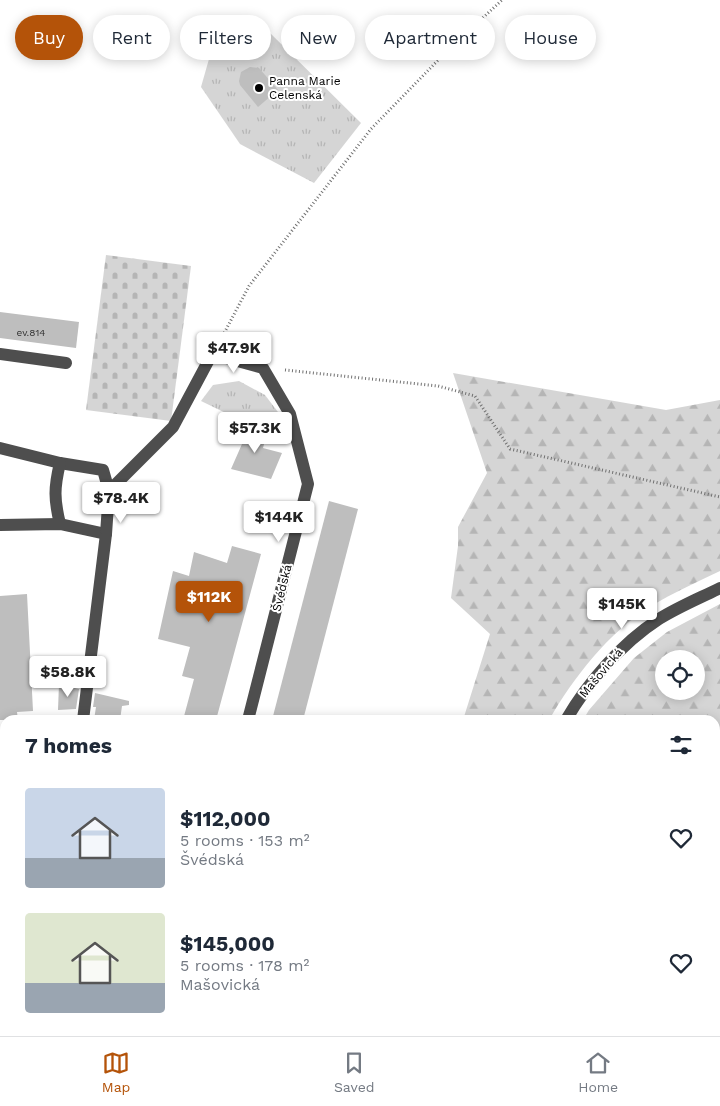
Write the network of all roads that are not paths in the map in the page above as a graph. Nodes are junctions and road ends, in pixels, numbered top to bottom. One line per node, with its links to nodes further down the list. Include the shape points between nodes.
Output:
1 (0, 354): 2 (street)
2 (66, 363)
3 (0, 448): 4 (street)
4 (60, 463): 5 (street, via 103,470); 6 (street, via 55,483)
5 (109, 491): 8 (street); 11 (street, Švédská, via 173,427 212,354 263,368 290,414 308,484)
6 (60, 524): 7 (street); 8 (street)
7 (0, 525)
8 (106, 534): 10 (street)
9 (720, 588): 12 (street, Mašovická, via 659,619 623,646)
10 (84, 715)
11 (249, 715)
12 (569, 715)

